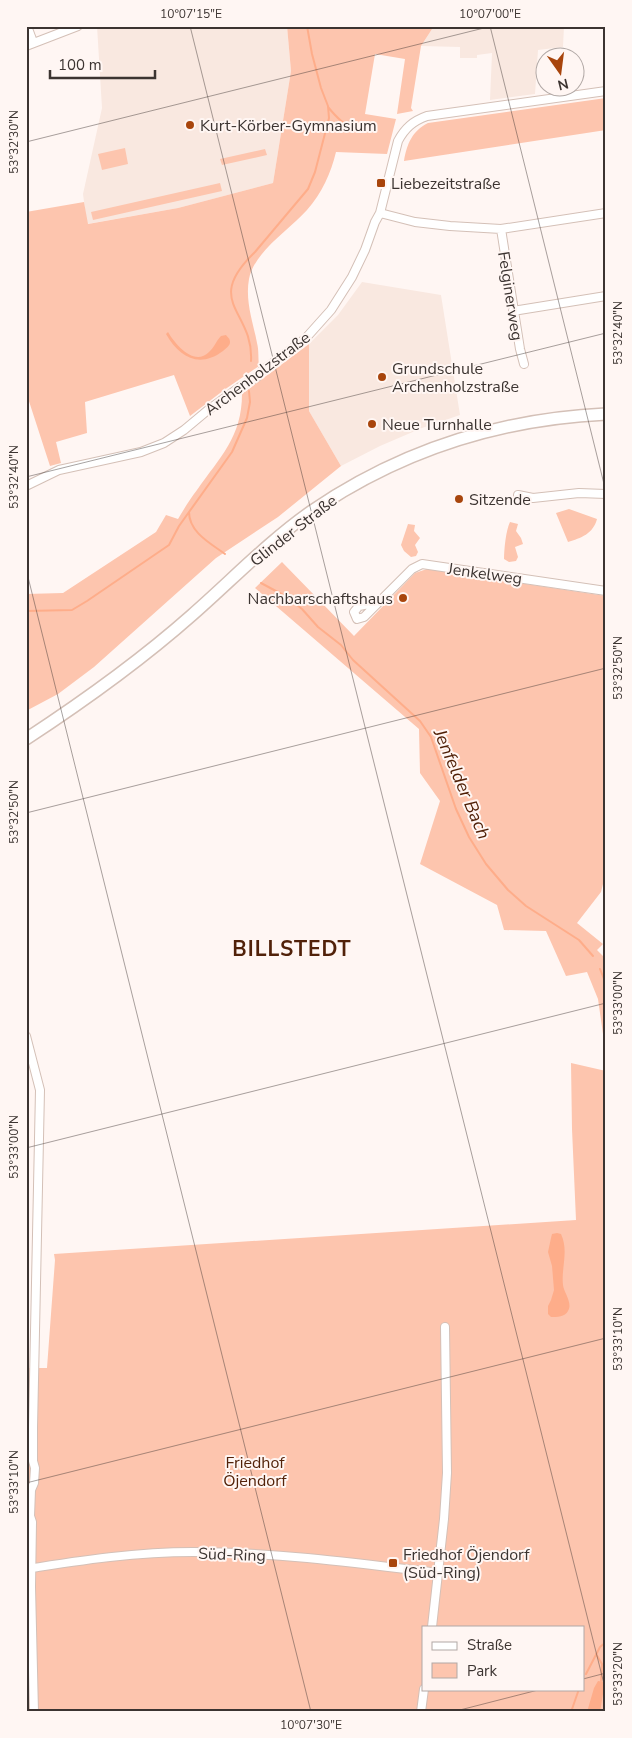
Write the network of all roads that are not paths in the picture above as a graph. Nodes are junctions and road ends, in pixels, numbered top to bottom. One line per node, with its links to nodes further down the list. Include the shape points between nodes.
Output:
1 (27, 26): 3 (street)
2 (78, 26): 3 (street)
3 (30, 44)
4 (606, 91): 5 (street, Archenholzstraße, via 416,120 398,141)
5 (380, 213): 7 (street, via 415,222); 12 (street, Archenholzstraße, via 355,270 331,310 305,339 257,377 164,443 141,452 59,470)
6 (606, 214): 7 (street)
7 (501, 228): 9 (street, Felginerweg)
8 (606, 296): 9 (street)
9 (514, 311): 10 (street, Felginerweg)
10 (524, 364)
11 (606, 414): 17 (main road, Glinder Straße, via 522,424 480,433 420,453 354,485 288,529 129,667)
12 (26, 486)
13 (518, 494): 14 (street, via 533,498)
14 (606, 494)
15 (606, 591): 16 (street, Jenkelweg, via 422,564)
16 (379, 602)
17 (26, 739)
18 (26, 1036): 20 (street, via 40,1090 35,1468 31,1490)
19 (445, 1327): 21 (street, via 447,1473)
20 (29, 1569): 21 (street, Süd-Ring, via 95,1558 193,1552 299,1558); 24 (street)
21 (438, 1573): 22 (street)
22 (432, 1626)
23 (424, 1690): 25 (street)
24 (34, 1712)
25 (421, 1712)

